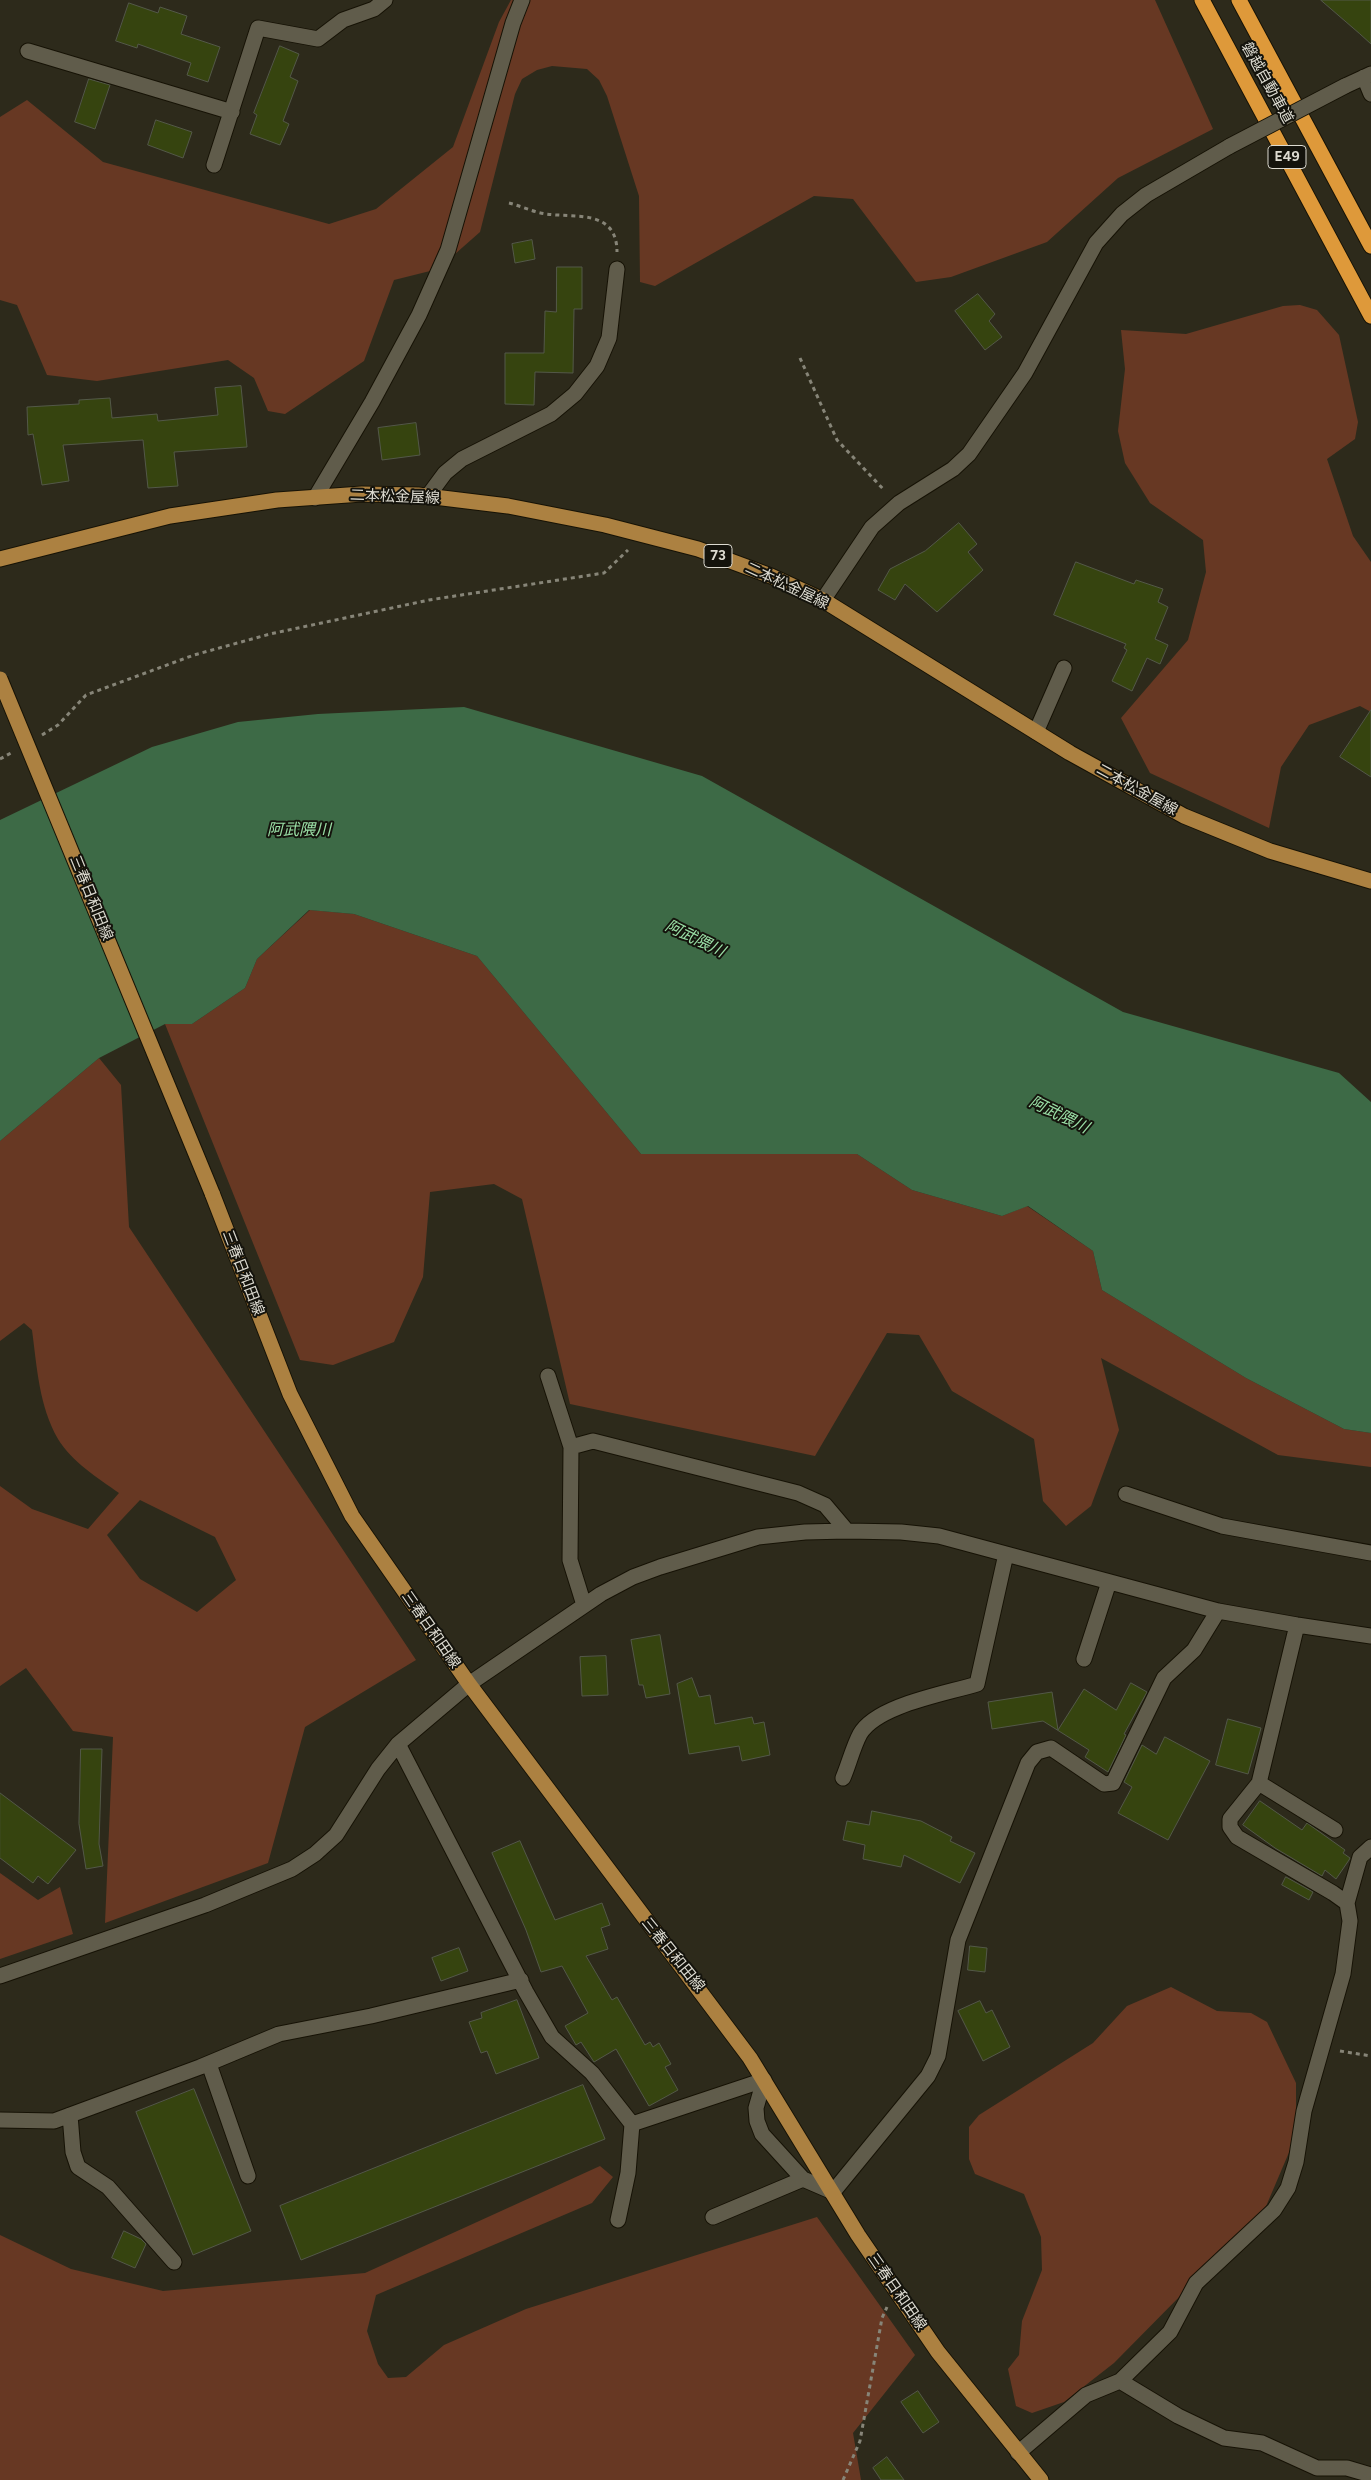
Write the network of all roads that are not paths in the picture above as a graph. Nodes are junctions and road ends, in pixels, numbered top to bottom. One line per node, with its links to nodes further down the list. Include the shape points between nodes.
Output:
1 (360, 0): 5 (street)
2 (522, 0): 15 (street, via 448,250 419,315)
3 (1202, 0): 13 (highway, 磐越自動車道 / E49)
4 (1239, 0): 11 (highway, 磐越自動車道 / E49)
5 (379, 4): 9 (street, via 344,20 318,39 258,28)
6 (28, 51): 9 (street)
7 (1367, 75): 8 (street); 17 (street, bridge, via 1230,146 1146,194 1122,214 1096,243 1025,373 970,454 953,469 899,503 872,527)
8 (1371, 94)
9 (232, 112): 10 (street)
10 (214, 165)
11 (1371, 246)
12 (617, 269): 14 (street, via 609,338 597,366 575,394 552,414 462,458 445,473)
13 (1371, 316)
14 (428, 496): 15 (main road, 二本松金屋線 / 73, via 362,494); 17 (main road, 二本松金屋線 / 73, via 508,506 605,525 698,549 771,576)
15 (315, 498): 16 (main road, 二本松金屋線 / 73, via 277,500 170,516)
16 (0, 559)
17 (823, 600): 20 (main road, 二本松金屋線 / 73)
18 (1064, 668): 20 (street)
19 (0, 679): 34 (main road, 三春日和田線, bridge, via 212,1193 290,1394 352,1516)
20 (1036, 732): 21 (main road, 二本松金屋線 / 73, via 1184,816 1270,851)
21 (1371, 881)
22 (548, 1376): 23 (street)
23 (571, 1446): 25 (street, via 593,1442 798,1493 825,1505); 29 (street, via 570,1560)
24 (1126, 1494): 26 (street, via 1222,1526)
25 (846, 1532): 27 (street, via 939,1536); 29 (street, via 758,1537 633,1577)
26 (1371, 1553)
27 (1006, 1554): 28 (street); 36 (street, via 977,1684 893,1710 871,1722 860,1734)
28 (1109, 1582): 30 (street); 33 (street)
29 (584, 1605): 34 (street)
30 (1218, 1611): 31 (street); 50 (street, via 1194,1650 1164,1678 1113,1783 1104,1784 1051,1748 1037,1752 1028,1763 958,1940 938,2056 928,2076)
31 (1297, 1625): 32 (street); 37 (street)
32 (1371, 1636)
33 (1084, 1659)
34 (469, 1684): 35 (street); 44 (main road, 三春日和田線, via 644,1919 705,1995)
35 (398, 1744): 41 (street, via 336,1835 292,1869 205,1905); 42 (street)
36 (843, 1778)
37 (1259, 1783): 38 (street); 40 (street, via 1230,1819 1230,1827 1237,1837)
38 (1335, 1830)
39 (1371, 1847): 40 (street, via 1360,1857)
40 (1347, 1903): 54 (street, via 1350,1921 1343,1974 1304,2111 1296,2162 1288,2188 1274,2210 1196,2283 1170,2332)
41 (0, 1976)
42 (521, 1980): 43 (street, via 279,2034); 47 (street, via 552,2036 592,2074)
43 (209, 2064): 45 (street); 48 (street)
44 (764, 2080): 47 (street); 49 (street, via 756,2108 762,2134); 50 (main road, 三春日和田線)
45 (70, 2115): 46 (street, via 54,2121); 53 (street, via 73,2152 78,2167 108,2187)
46 (0, 2120)
47 (632, 2124): 52 (street, via 628,2173)
48 (248, 2176)
49 (803, 2178): 50 (street); 51 (street)
50 (833, 2192): 55 (main road, 三春日和田線, via 858,2235 938,2352)
51 (713, 2217)
52 (618, 2220)
53 (174, 2262)
54 (1120, 2380): 55 (street, via 1086,2394); 56 (street, via 1178,2416 1224,2438 1262,2443 1317,2468 1347,2468)
55 (1018, 2453): 57 (main road, 三春日和田線)
56 (1371, 2475)
57 (1040, 2480)

